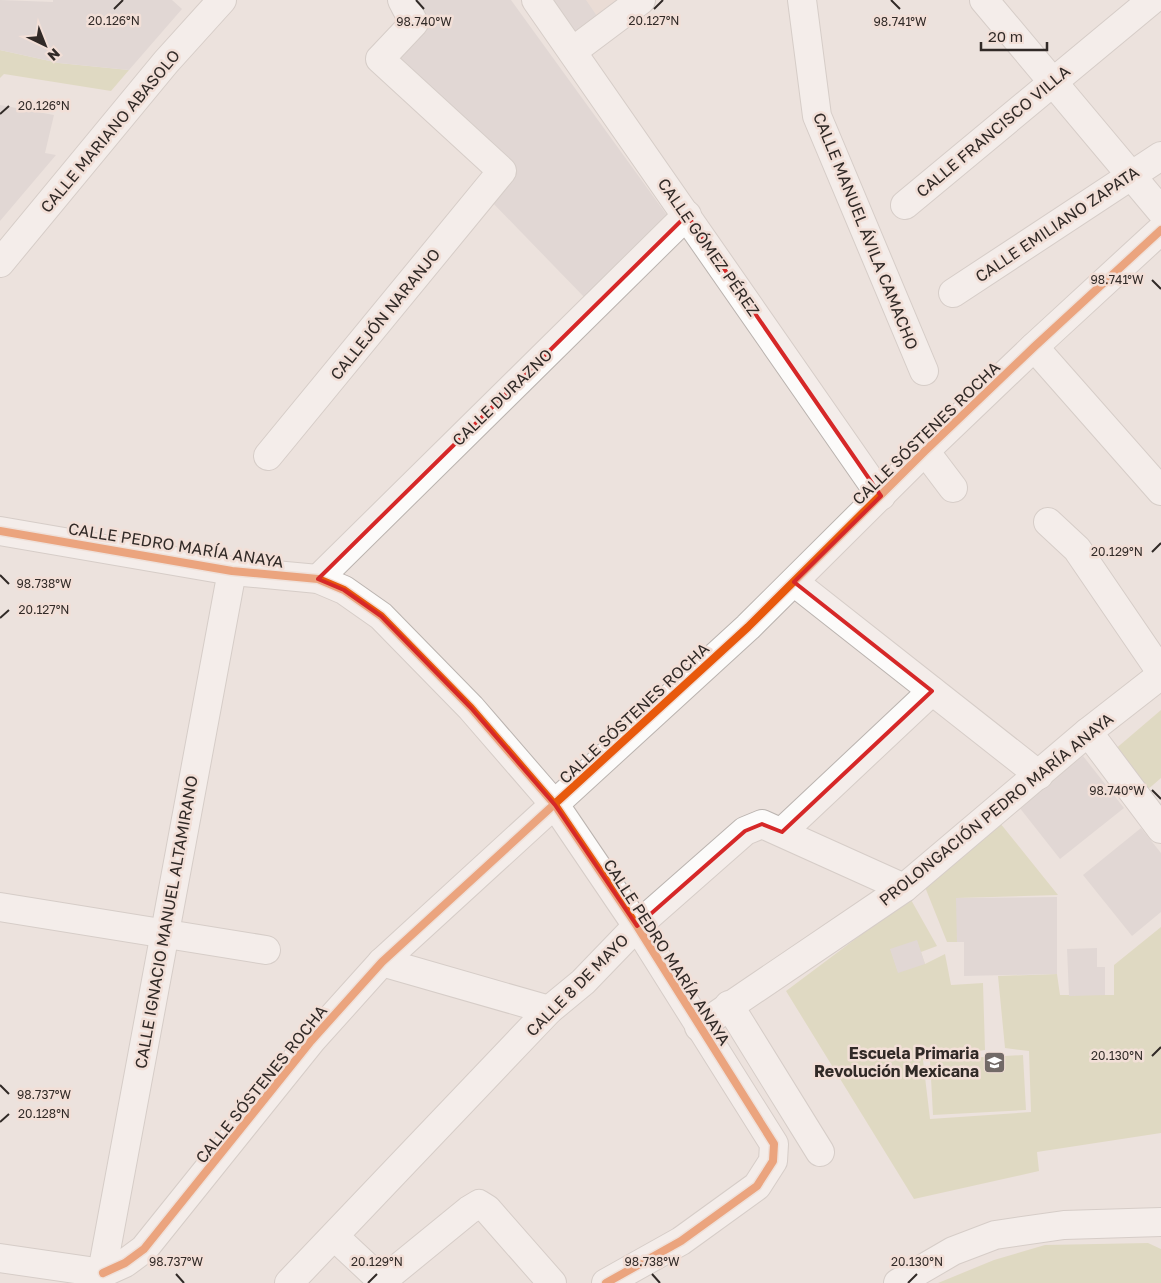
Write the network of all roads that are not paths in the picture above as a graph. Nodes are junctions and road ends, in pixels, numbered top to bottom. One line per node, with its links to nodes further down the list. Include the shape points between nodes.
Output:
1 (222, 0): 16 (street, CALLE MARIANO ABASOLO)
2 (402, 0): 21 (street, CALLEJÓN NARANJO, via 414,23 380,59 502,171)
3 (536, 0): 8 (street, CALLE GÓMEZ PÉREZ)
4 (641, 0): 8 (street)
5 (802, 0): 19 (street, CALLE MANUEL ÁVILA CAMACHO, via 817,116)
6 (984, 0): 9 (street)
7 (1152, 0): 9 (street, CALLE FRANCISCO VILLA)
8 (573, 51): 14 (street, CALLE GÓMEZ PÉREZ)
9 (1051, 82): 11 (street); 12 (street, CALLE FRANCISCO VILLA)
10 (1161, 156): 11 (street, CALLE EMILIANO ZAPATA)
11 (1132, 174): 13 (street); 17 (street, CALLE EMILIANO ZAPATA)
12 (905, 205)
13 (1161, 210)
14 (687, 215): 24 (street, CALLE GÓMEZ PÉREZ); 28 (street, CALLE DURAZNO)
15 (1161, 230): 18 (street, CALLE SÓSTENES ROCHA)
16 (2, 257)
17 (953, 294)
18 (1034, 346): 20 (street, CALLE SÓSTENES ROCHA); 22 (street)
19 (924, 371)
20 (925, 451): 23 (street); 24 (street, CALLE SÓSTENES ROCHA)
21 (268, 456)
22 (1159, 486)
23 (953, 488)
24 (881, 496): 29 (street, CALLE SÓSTENES ROCHA)
25 (1048, 522): 30 (street, via 1077,549)
26 (0, 531): 27 (street, CALLE PEDRO MARÍA ANAYA)
27 (232, 571): 28 (street, CALLE PEDRO MARÍA ANAYA); 40 (street, CALLE IGNACIO MANUEL ALTAMIRANO)
28 (318, 579): 34 (street, CALLE PEDRO MARÍA ANAYA, via 344,590 381,616 471,708)
29 (794, 582): 31 (street); 34 (street, CALLE SÓSTENES ROCHA)
30 (1161, 673): 32 (street, PROLONGACIÓN PEDRO MARÍA ANAYA)
31 (932, 691): 33 (street); 36 (street)
32 (1088, 732): 33 (street, PROLONGACIÓN PEDRO MARÍA ANAYA); 35 (street)
33 (1039, 775): 37 (street, PROLONGACIÓN PEDRO MARÍA ANAYA)
34 (555, 805): 39 (street, CALLE PEDRO MARÍA ANAYA); 42 (street, CALLE SÓSTENES ROCHA)
35 (1161, 829)
36 (782, 832): 37 (street, CALLE 8 DE MAYO); 39 (street, CALLE 8 DE MAYO, via 762,824 745,831)
37 (904, 888): 43 (street, PROLONGACIÓN PEDRO MARÍA ANAYA, via 781,974)
38 (0, 907): 40 (street)
39 (637, 926): 44 (street, CALLE 8 DE MAYO, via 583,982); 45 (street, CALLE PEDRO MARÍA ANAYA)
40 (163, 932): 41 (street); 50 (street, CALLE IGNACIO MANUEL ALTAMIRANO)
41 (266, 950)
42 (382, 962): 44 (street); 50 (street, CALLE SÓSTENES ROCHA, via 311,1041 144,1249)
43 (729, 1005): 45 (street, PROLONGACIÓN PEDRO MARÍA ANAYA); 46 (street)
44 (549, 1010): 48 (street, CALLE 8 DE MAYO)
45 (699, 1027): 53 (street, CALLE PEDRO MARÍA ANAYA, via 774,1144 774,1162 757,1186 681,1241)
46 (820, 1152)
47 (1161, 1222): 54 (street, via 1064,1225 995,1235 952,1252)
48 (334, 1237): 51 (street, CALLE 8 DE MAYO); 52 (street, via 382,1281 480,1204)
49 (0, 1258): 50 (street)
50 (101, 1278)
51 (289, 1283)
52 (552, 1283)
53 (606, 1283)
54 (898, 1283)

